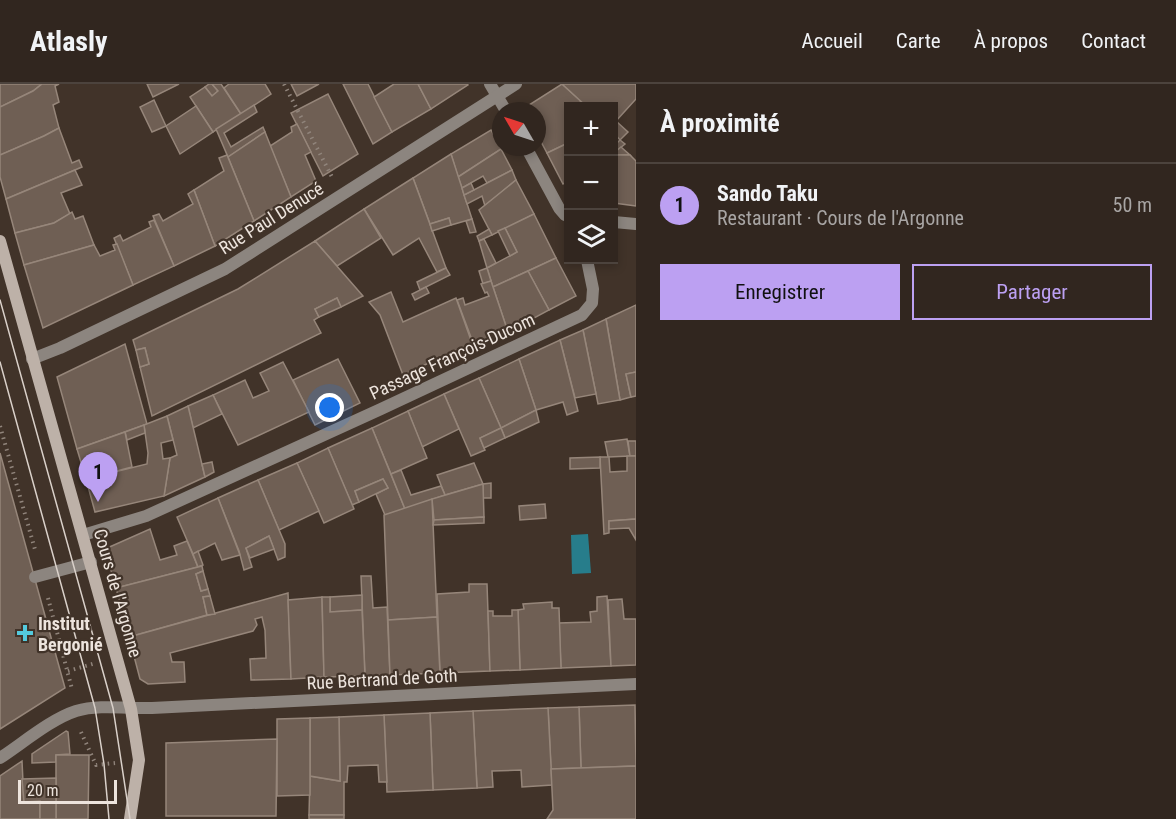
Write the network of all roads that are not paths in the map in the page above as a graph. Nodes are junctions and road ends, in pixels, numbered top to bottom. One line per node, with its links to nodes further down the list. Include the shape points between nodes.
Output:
1 (490, 84): 3 (street)
2 (516, 84): 3 (street, Rue Paul Denucé)
3 (497, 96): 4 (street); 11 (street, Rue Paul Denucé, via 225,269)
4 (501, 102)
5 (531, 156): 6 (street)
6 (564, 214)
7 (618, 222): 8 (street)
8 (636, 224)
9 (0, 241): 11 (street, Cours de l'Argonne)
10 (588, 264): 12 (street, Passage François-Ducom, via 592,303 582,315 146,516)
11 (33, 359): 12 (street, Cours de l'Argonne)
12 (83, 535): 13 (street, Cours de l'Argonne)
13 (91, 562): 14 (street); 16 (street, Cours de l'Argonne)
14 (35, 577)
15 (636, 684): 16 (street, Rue Bertrand de Goth)
16 (131, 709): 17 (street, Rue Bertrand de Goth, via 77,711 59,718); 18 (street, Cours de l'Argonne, via 140,760)
17 (0, 758)
18 (130, 819)

